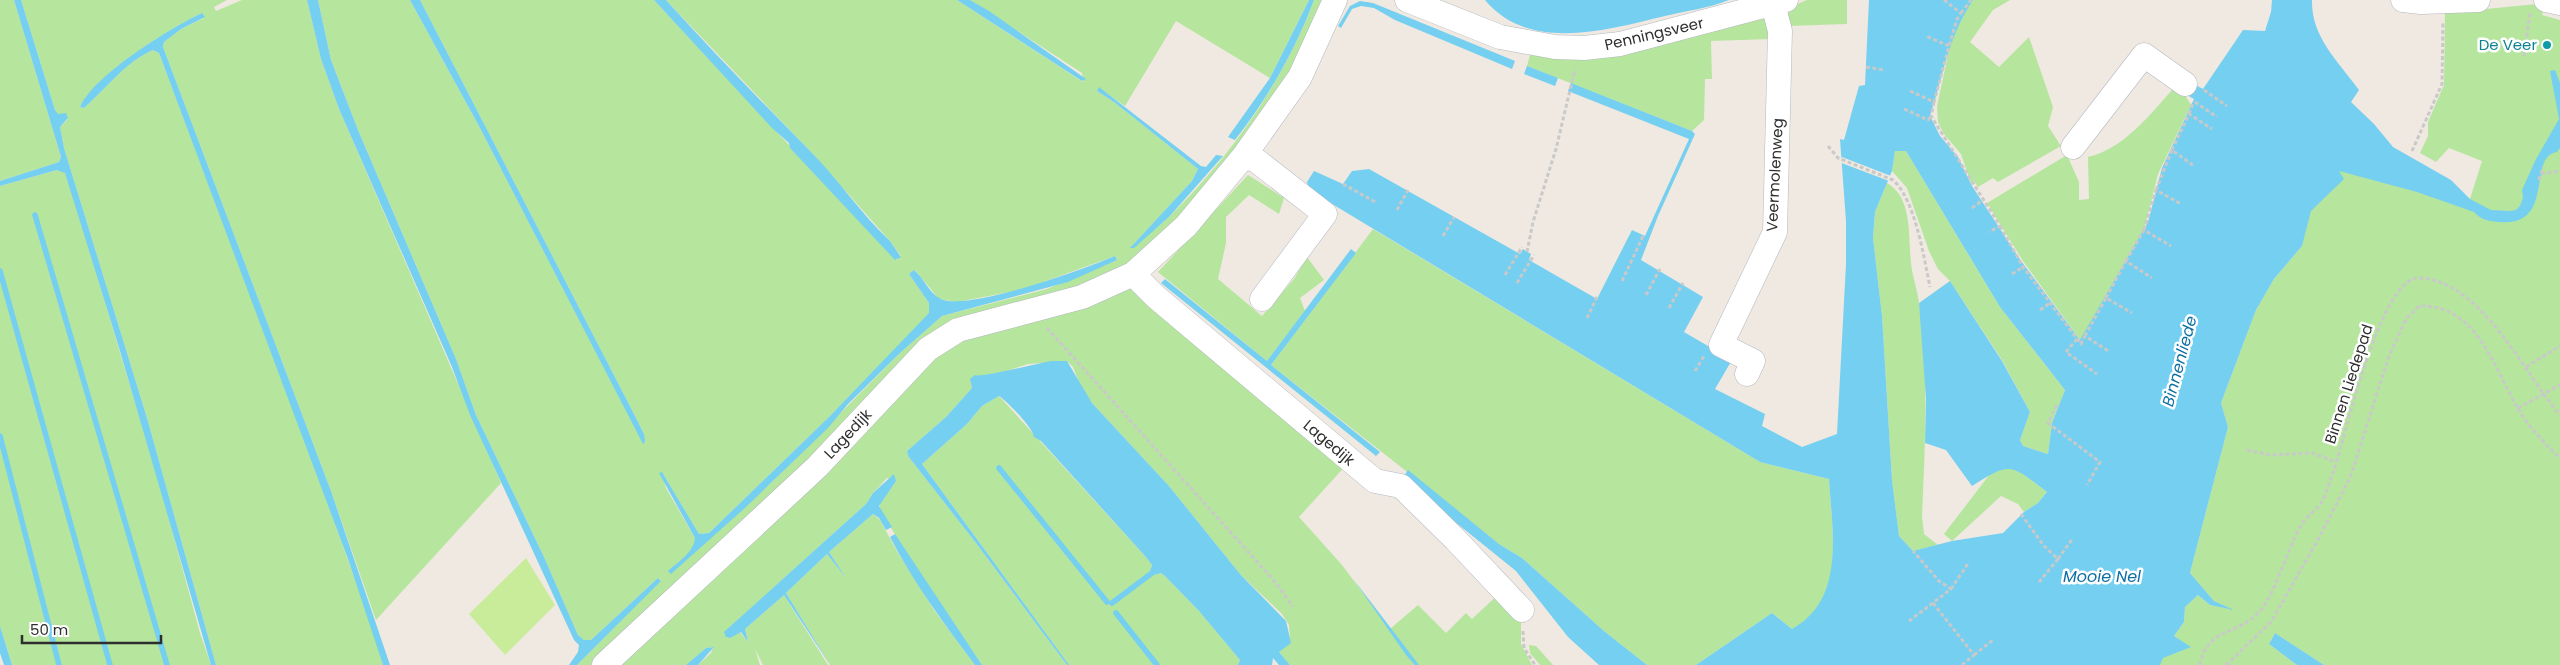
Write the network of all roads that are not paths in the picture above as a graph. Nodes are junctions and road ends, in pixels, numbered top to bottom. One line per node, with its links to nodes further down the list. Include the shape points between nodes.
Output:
1 (1335, 0): 10 (street, Lagedijk, via 1300,77)
2 (1407, 0): 6 (street, Penningsveer, via 1500,37 1554,47 1580,48 1620,44)
3 (2402, 0): 4 (street)
4 (2478, 0)
5 (2546, 0): 7 (street)
6 (1780, 2): 13 (street, Veermolenweg, via 1775,232 1721,344 1754,361)
7 (2560, 3)
8 (2190, 92): 9 (street, via 2144,55)
9 (2073, 147)
10 (1244, 156): 11 (street, Lagedijk, via 1186,226); 12 (street, via 1257,161 1325,214)
11 (1133, 274): 14 (street, Lagedijk, via 1156,297 1375,481 1401,486); 15 (street, Lagedijk, via 1082,297 958,330 928,349 817,467)
12 (1262, 299)
13 (1747, 374)
14 (1522, 610)
15 (604, 665)

